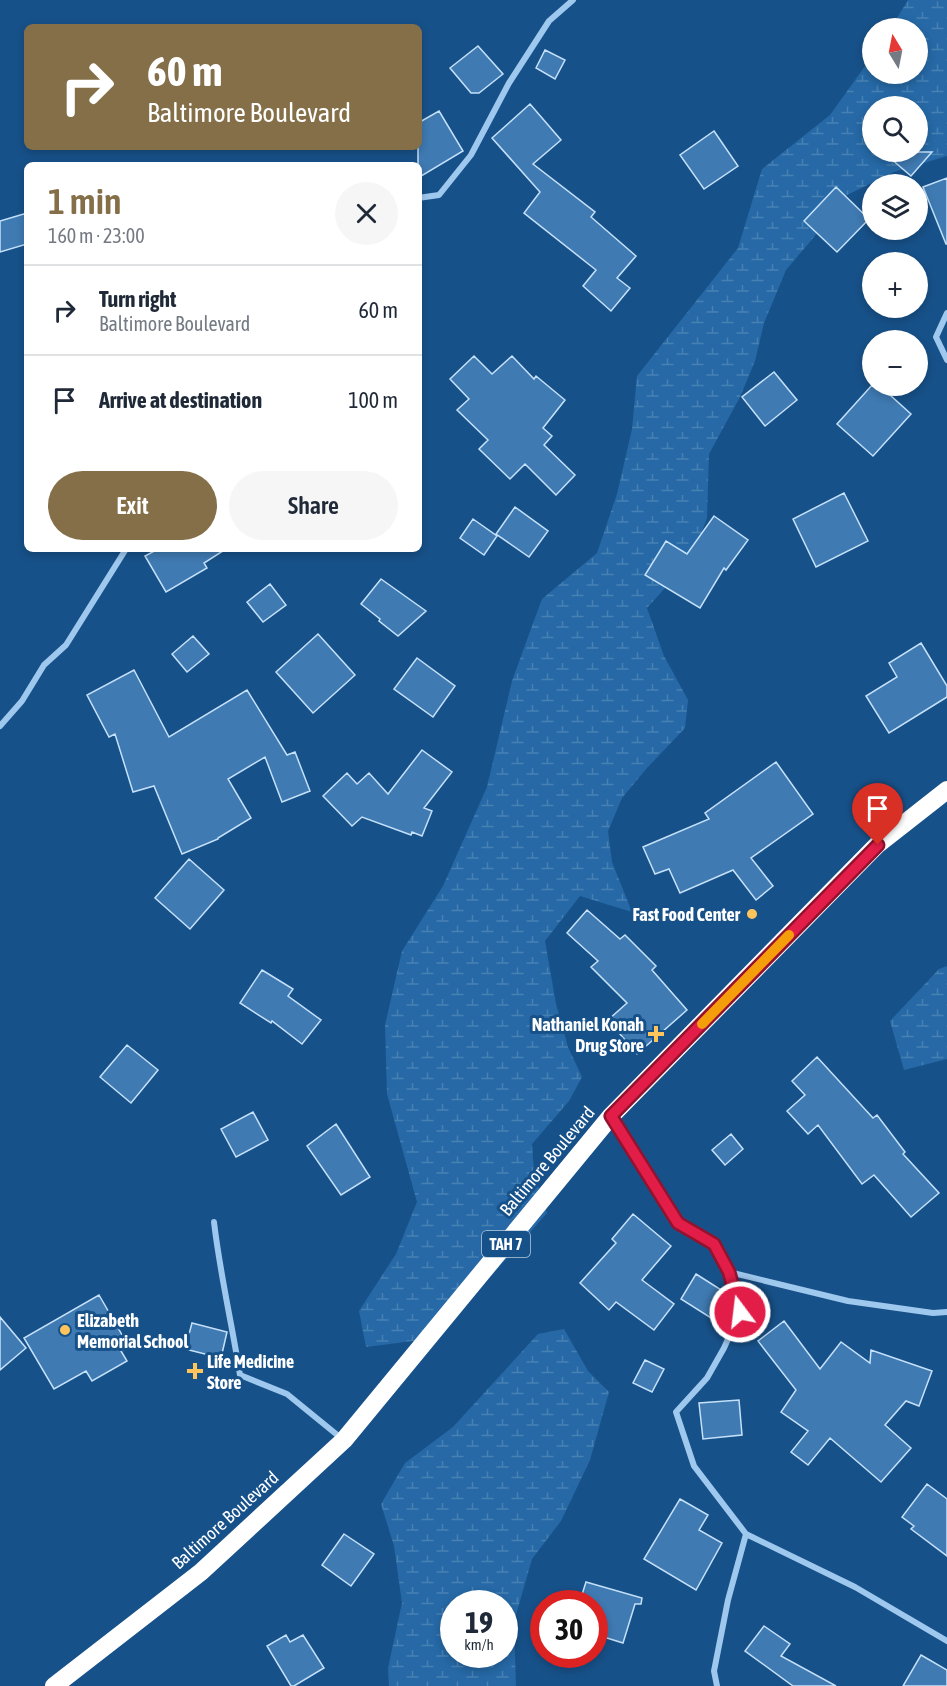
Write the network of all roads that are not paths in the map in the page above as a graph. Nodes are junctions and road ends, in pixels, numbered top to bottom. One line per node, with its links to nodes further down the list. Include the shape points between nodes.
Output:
1 (573, 0): 2 (street, via 549,21 509,83 471,155 439,195)
2 (422, 197)
3 (947, 314): 4 (street, via 936,337)
4 (947, 360)
5 (124, 552): 6 (street, via 66,645 44,664 22,701)
6 (0, 726)
7 (947, 790): 8 (highway, Baltimore Boulevard / TAH 7, via 878,845)
8 (611, 1116): 10 (street, via 678,1223 714,1244); 12 (highway, Baltimore Boulevard / TAH 7)
9 (214, 1222): 12 (street, via 240,1376 287,1394)
10 (729, 1272): 11 (street, via 848,1301); 13 (street, via 740,1312 707,1378 676,1412 693,1466)
11 (947, 1312)
12 (344, 1440): 15 (highway, Baltimore Boulevard / TAH 7, via 201,1572)
13 (746, 1534): 14 (street, via 855,1587); 16 (street, via 714,1671)
14 (947, 1641)
15 (54, 1686)
16 (717, 1686)

